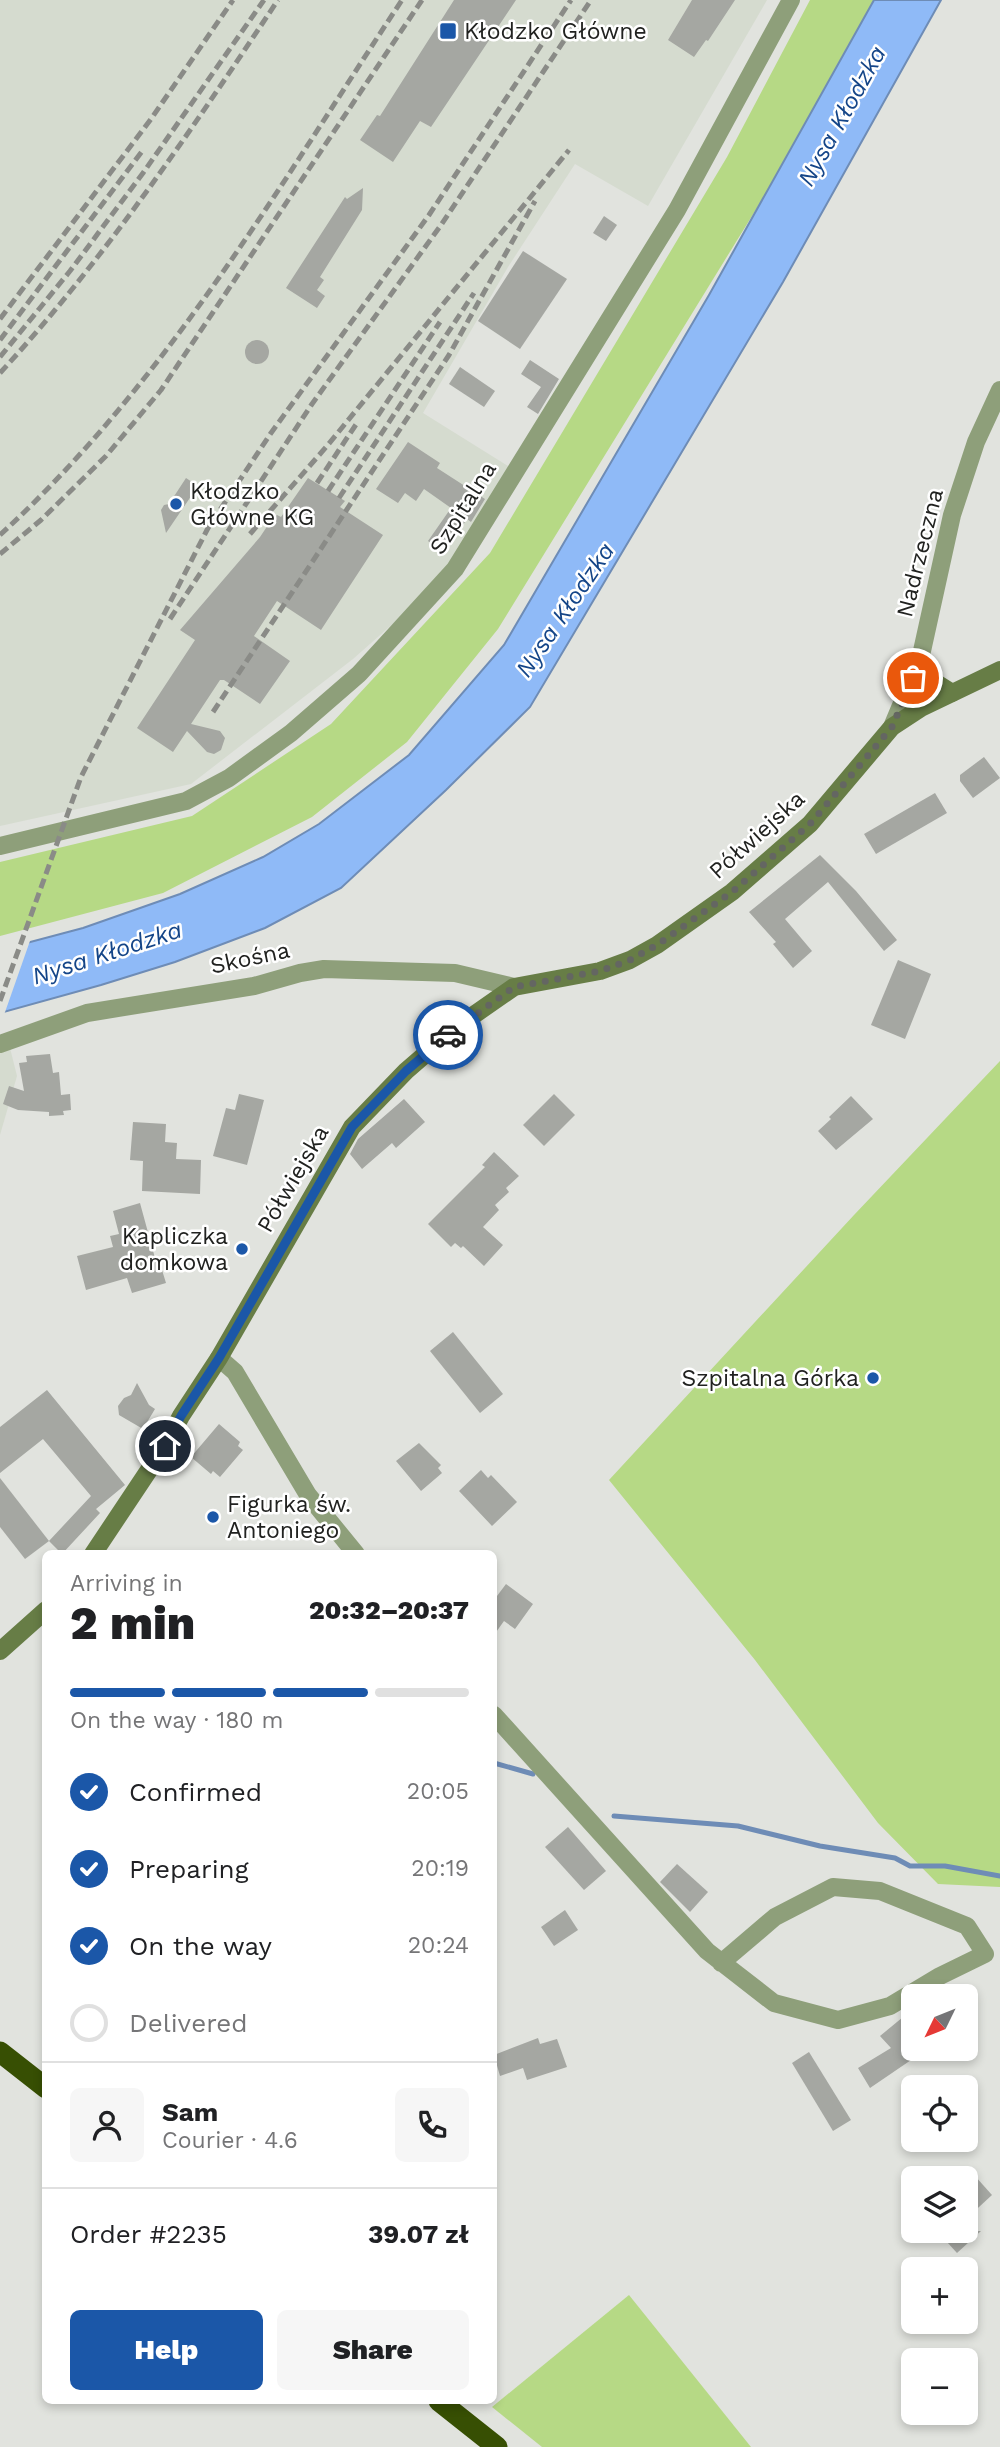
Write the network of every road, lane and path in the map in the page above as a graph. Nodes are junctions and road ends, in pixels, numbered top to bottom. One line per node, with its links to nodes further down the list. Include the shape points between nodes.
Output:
1 (791, 0): 7 (street, Szpitalna, via 677,210 455,569 359,674 291,733 229,778 186,801)
2 (1000, 390): 3 (street, Nadrzeczna, via 976,442 952,515)
3 (920, 660): 5 (street, via 936,683); 6 (street, Nadrzeczna)
4 (1000, 670): 5 (street, Półwiejska)
5 (952, 693): 6 (street, Półwiejska)
6 (892, 727): 8 (street, Półwiejska, via 810,824 732,892 657,945 600,971)
7 (0, 846)
8 (514, 987): 9 (street, Skośna, via 455,973 324,970 87,1013); 10 (street, Półwiejska, via 458,1026 352,1127)
9 (0, 1044)
10 (219, 1358): 11 (street, Półwiejska); 12 (street, via 235,1372 309,1495)
11 (96, 1550)
12 (353, 1550)
13 (42, 1614): 14 (street)
14 (0, 1651)
15 (497, 1718): 16 (street)
16 (721, 1963): 16 (street, via 774,2003 838,2020 890,2006 985,1954 967,1926 880,1891 833,1887 775,1917)
17 (0, 2052): 18 (highway)
18 (42, 2085)
19 (443, 2404): 20 (highway)
20 (497, 2447)

